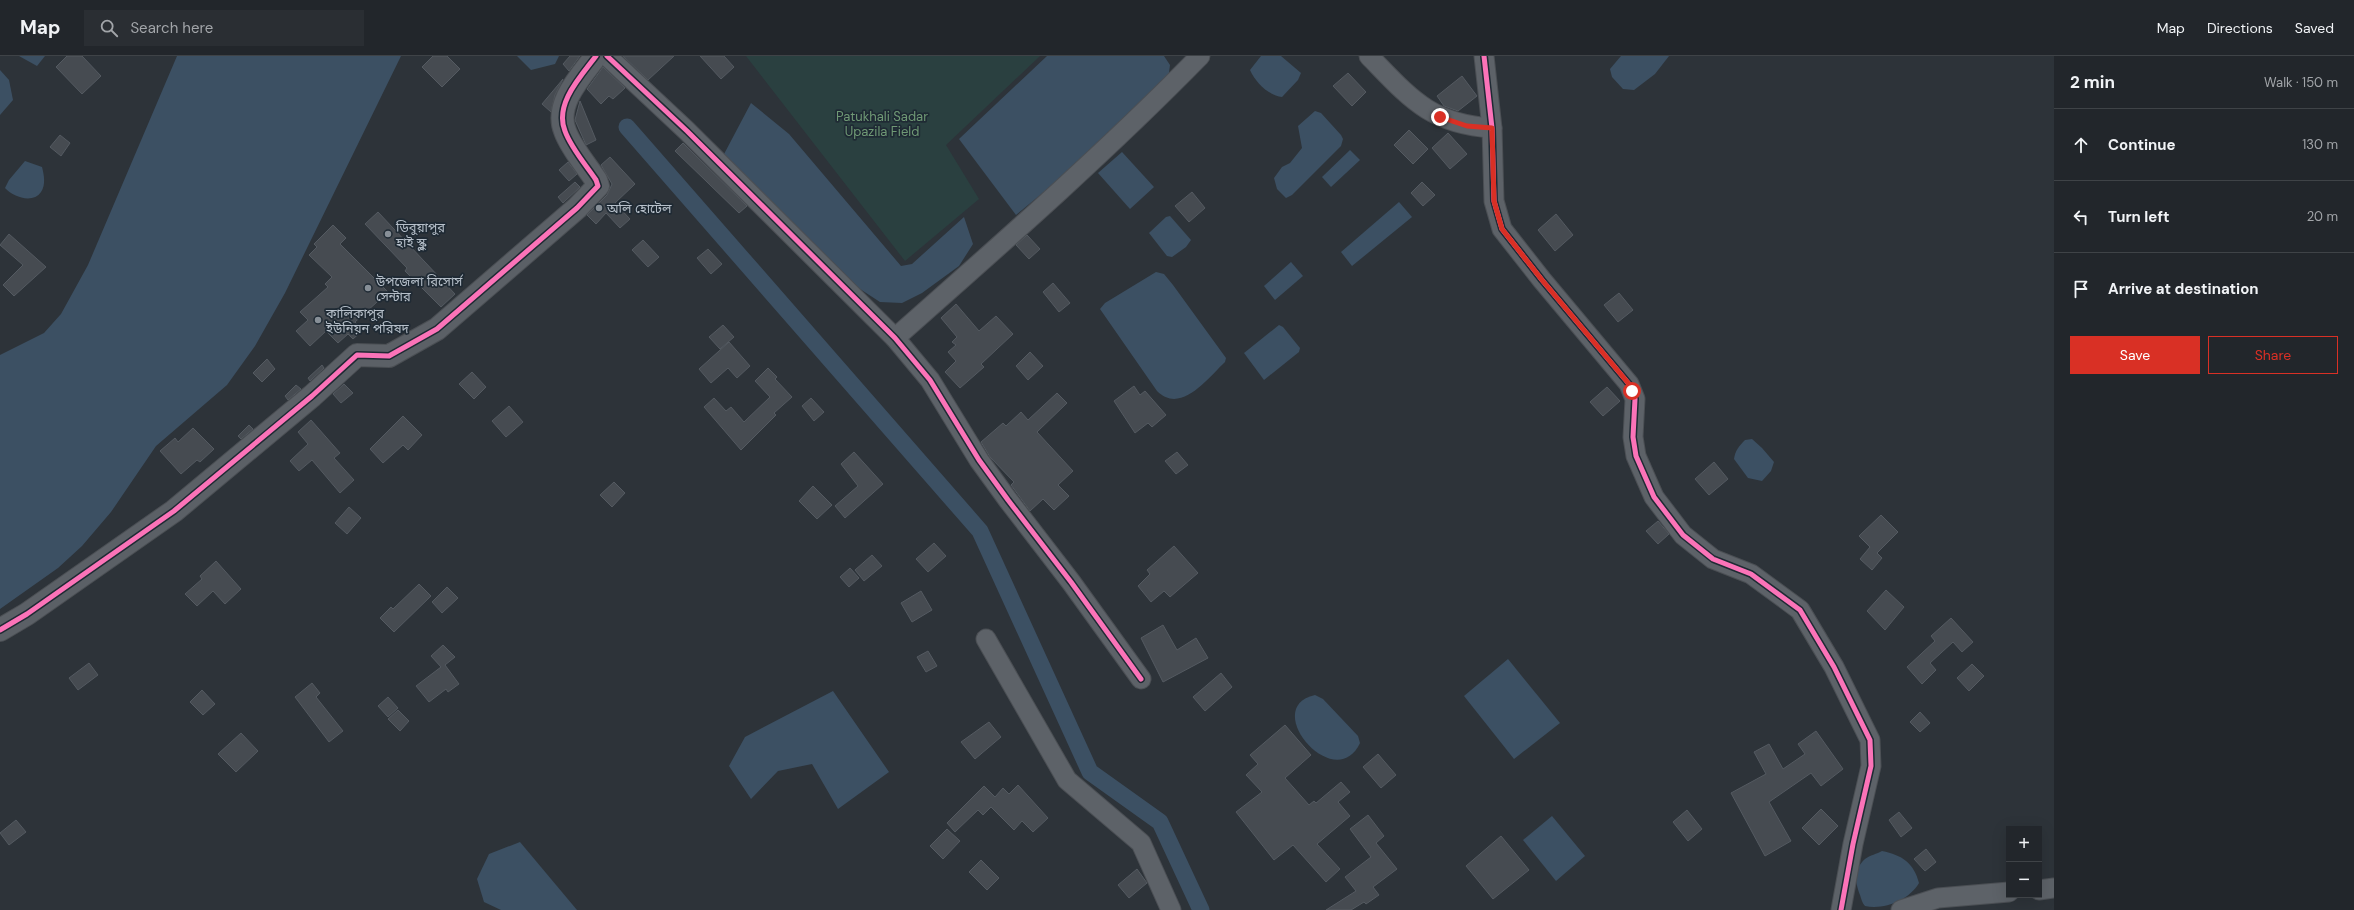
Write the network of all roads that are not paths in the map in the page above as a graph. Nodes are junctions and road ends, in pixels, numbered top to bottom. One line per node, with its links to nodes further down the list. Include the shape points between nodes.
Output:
1 (596, 56): 8 (street, via 567,97 562,112 565,132 598,186 582,203 438,329 389,356 357,355 312,396 174,511 27,614)
2 (607, 56): 7 (street, via 687,131)
3 (1200, 56): 7 (street, via 1135,122)
4 (1369, 56): 6 (street, via 1413,100 1430,112 1467,126)
5 (1484, 56): 6 (street)
6 (1492, 128): 15 (street, via 1494,201 1502,229 1629,384 1635,399 1633,437 1636,456 1654,497 1683,535 1713,559 1751,574 1800,610 1834,667 1870,740 1871,766)
7 (895, 338): 10 (street, via 930,380 979,460)
8 (0, 630)
9 (986, 638): 14 (street, via 1067,780 1141,843)
10 (1141, 678)
11 (2054, 888): 12 (street)
12 (2042, 890)
13 (2006, 892): 16 (street, via 1938,898)
14 (1171, 910)
15 (1841, 910)
16 (1901, 910)

